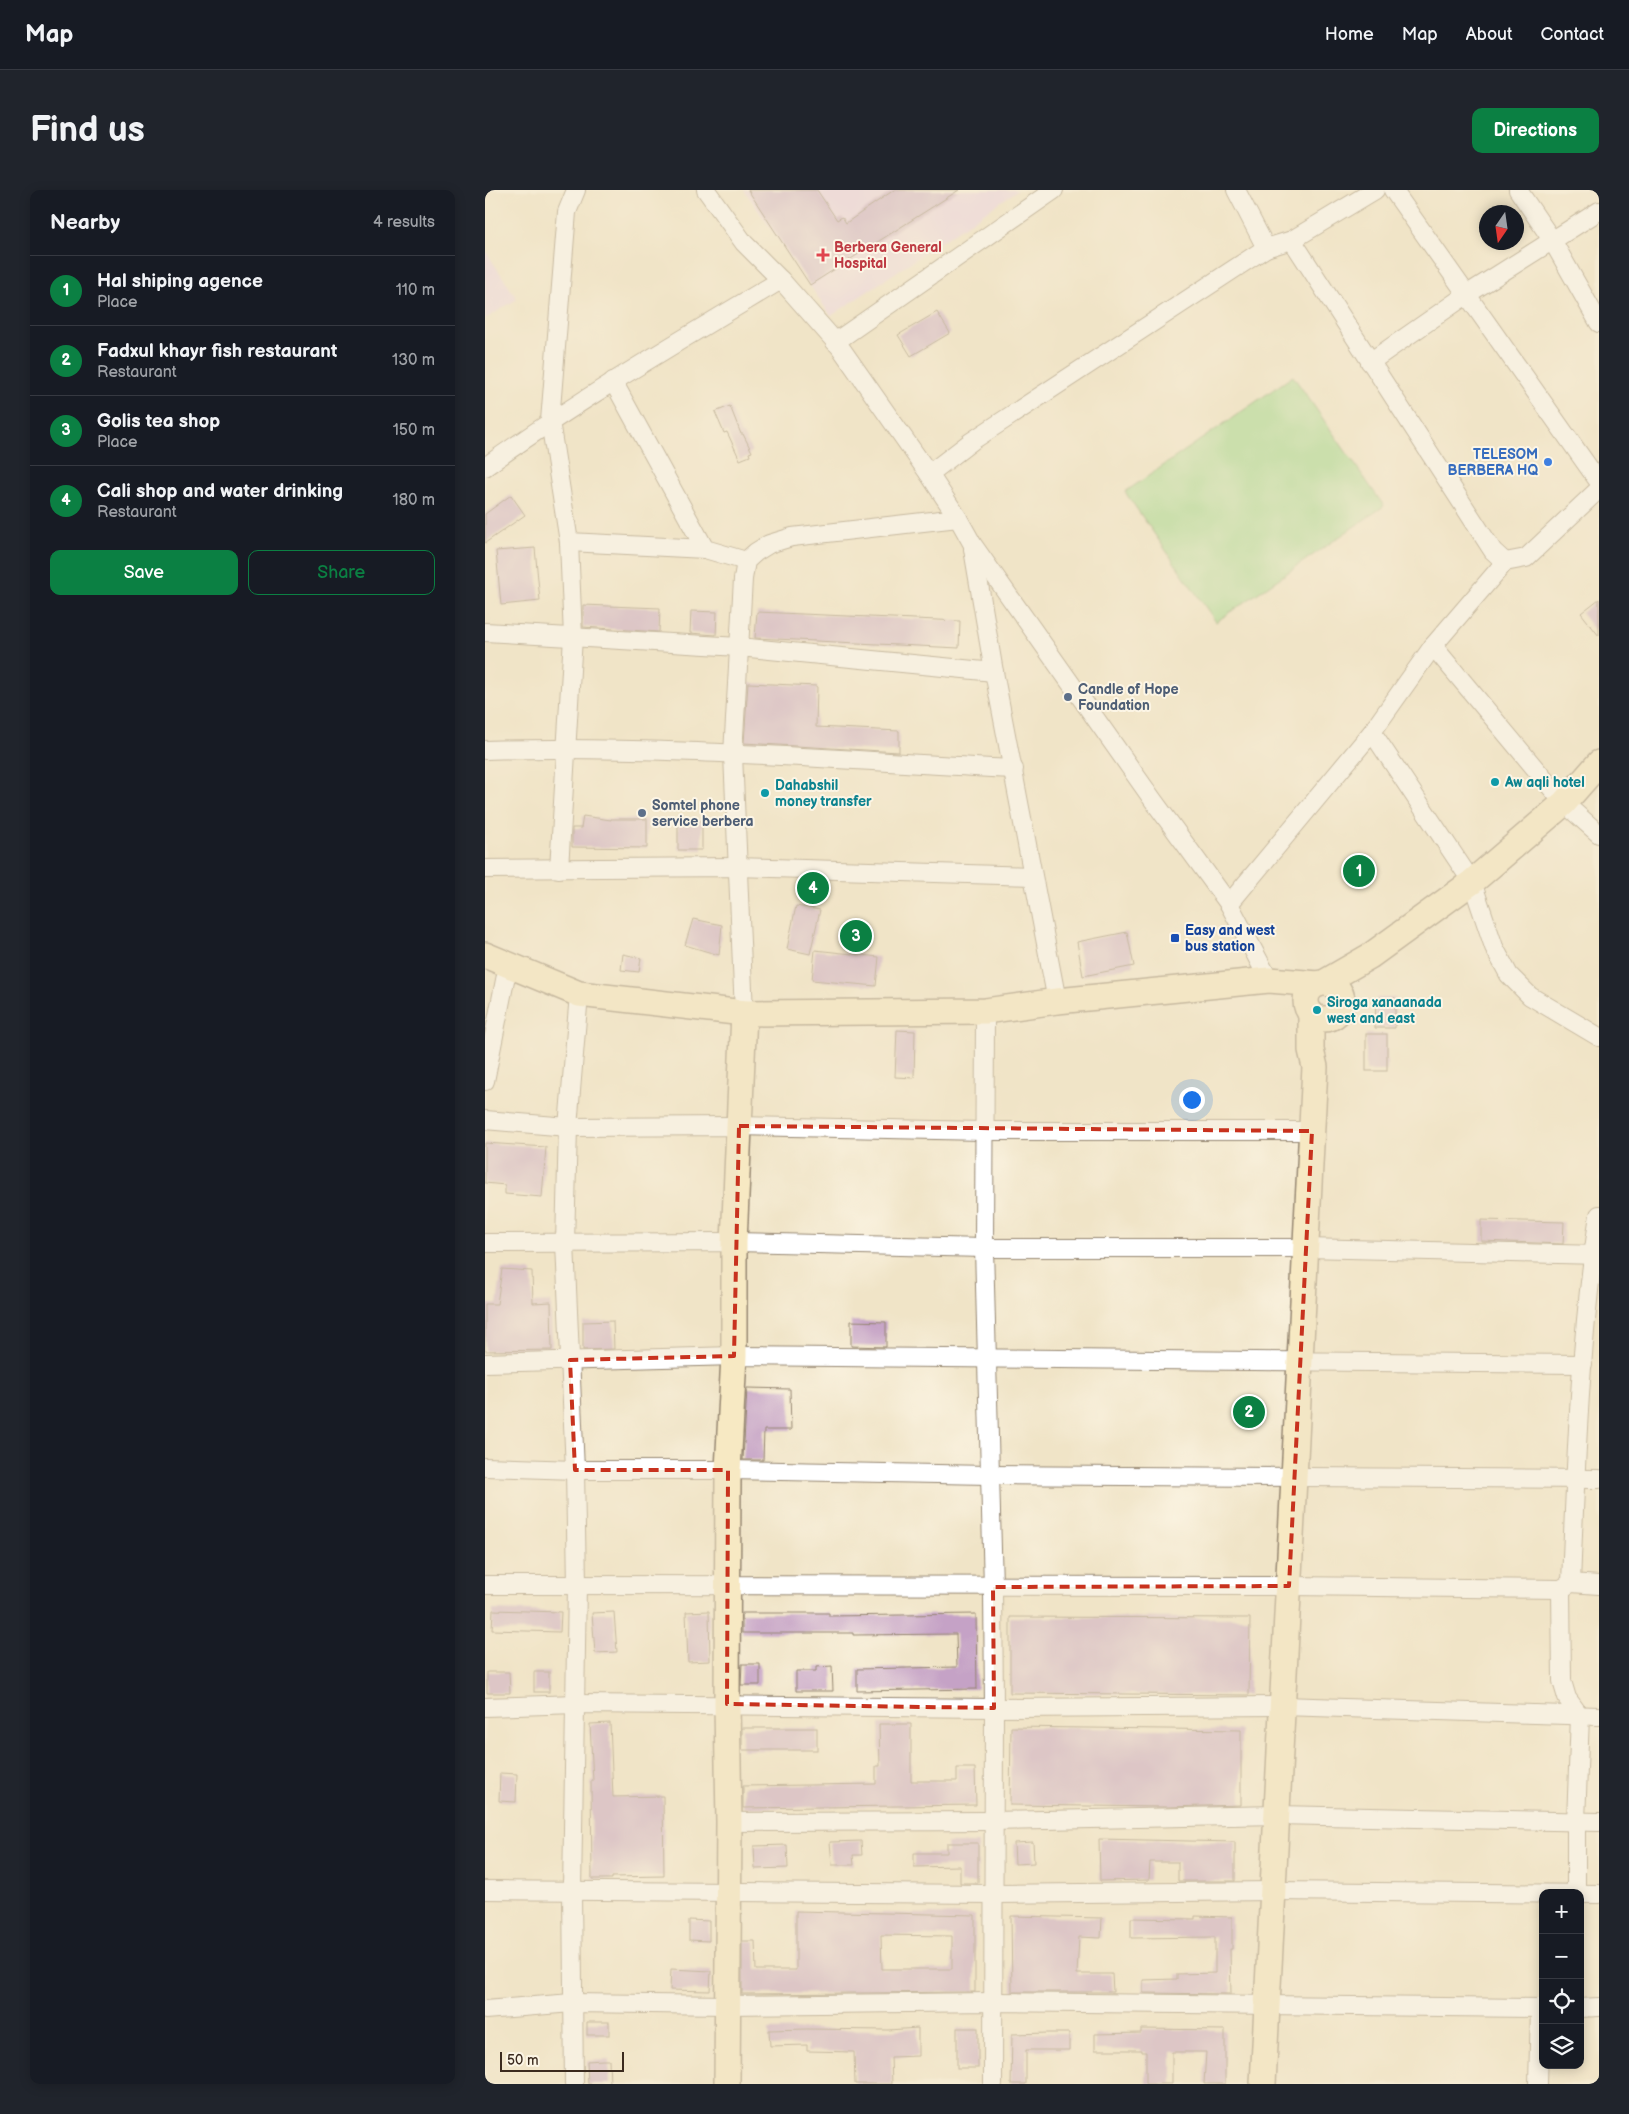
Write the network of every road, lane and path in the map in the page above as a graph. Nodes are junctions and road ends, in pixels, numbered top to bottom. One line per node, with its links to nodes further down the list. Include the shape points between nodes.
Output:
1 (576, 190): 18 (street, via 567,212)
2 (706, 190): 12 (street, via 743,243)
3 (1054, 190): 15 (street)
4 (1236, 190): 11 (street)
5 (1375, 190): 9 (street)
6 (1393, 190): 13 (street)
7 (1518, 190): 10 (street)
8 (1599, 211): 10 (street)
9 (1292, 240): 11 (street); 16 (street)
10 (1552, 240): 13 (street); 14 (street)
11 (1267, 248): 20 (street, via 972,441)
12 (781, 280): 15 (street); 17 (street)
13 (1466, 295): 16 (street); 21 (street)
14 (1599, 323)
15 (835, 342): 20 (street)
16 (1370, 362): 28 (street, via 1493,551)
17 (613, 381): 18 (street); 26 (street)
18 (550, 421): 19 (street); 24 (street)
19 (485, 467)
20 (929, 474): 23 (street)
21 (1599, 482)
22 (1599, 489): 28 (street, via 1526,558)
23 (959, 518): 25 (street); 27 (street, via 792,538 769,544)
24 (569, 542): 26 (street); 30 (street)
25 (973, 545): 33 (street); 47 (street)
26 (705, 549): 27 (street)
27 (746, 561): 32 (street)
28 (1505, 562): 31 (street)
29 (485, 632): 30 (street)
30 (573, 636): 32 (street); 35 (street)
31 (1433, 646): 34 (street); 40 (street)
32 (739, 648): 33 (street); 37 (street)
33 (994, 672): 39 (street)
34 (1372, 732): 46 (street); 47 (street)
35 (566, 748): 36 (street); 37 (street); 44 (street)
36 (485, 750)
37 (733, 754): 39 (street); 42 (street)
38 (1599, 763): 40 (street)
39 (1014, 770): 45 (street)
40 (1563, 803): 41 (street); 46 (street)
41 (1599, 834)
42 (737, 867): 44 (street); 45 (street); 57 (street)
43 (485, 869): 44 (street)
44 (559, 869)
45 (1032, 876): 54 (street)
46 (1472, 882): 49 (street); 58 (street, via 1495,947 1509,975 1530,996)
47 (1229, 904): 51 (street)
48 (485, 955): 50 (street)
49 (1370, 956): 52 (street); 55 (street)
50 (508, 965): 53 (street); 59 (street)
51 (1269, 980): 52 (street); 54 (street); 55 (street)
52 (1321, 983): 55 (street, via 1330,984 1340,991)
53 (579, 994): 57 (street); 62 (street)
54 (1057, 1001): 56 (street)
55 (1324, 1010): 64 (street, via 1315,1067)
56 (985, 1011): 57 (street); 63 (street)
57 (744, 1013): 61 (street)
58 (1599, 1037)
59 (485, 1081)
60 (485, 1120): 62 (street)
61 (739, 1126): 62 (street); 63 (street); 66 (street)
62 (568, 1127): 68 (street)
63 (984, 1131): 64 (street); 69 (street)
64 (1312, 1131): 70 (street)
65 (1599, 1215): 71 (street)
66 (734, 1242): 68 (street); 69 (street); 72 (street)
67 (485, 1243): 68 (street)
68 (565, 1243): 74 (street)
69 (984, 1248): 70 (street); 73 (street)
70 (1306, 1248): 71 (street); 75 (street)
71 (1596, 1255): 77 (street)
72 (734, 1356): 73 (street); 74 (street); 80 (street)
73 (985, 1358): 75 (street); 81 (street)
74 (570, 1360): 76 (street); 79 (street)
75 (1300, 1363): 77 (street); 82 (street)
76 (485, 1364)
77 (1583, 1364): 83 (street)
78 (485, 1467): 79 (street)
79 (575, 1470): 80 (street); 87 (street)
80 (728, 1470): 81 (street); 85 (street)
81 (989, 1475): 82 (street); 91 (street)
82 (1294, 1477): 83 (street); 89 (street)
83 (1575, 1479): 84 (street); 90 (street)
84 (1599, 1479)
85 (727, 1584): 87 (street); 91 (street); 93 (street)
86 (485, 1585): 87 (street)
87 (577, 1585): 92 (street)
88 (1599, 1585): 90 (street)
89 (1289, 1586): 90 (street); 91 (street); 94 (street)
90 (1566, 1586): 97 (street, via 1563,1681 1567,1698)
91 (993, 1588): 96 (street)
92 (575, 1704): 93 (street); 95 (street); 106 (street)
93 (727, 1704): 96 (street); 102 (street)
94 (1283, 1706): 96 (street); 97 (street); 99 (street)
95 (485, 1707)
96 (994, 1708): 100 (street)
97 (1580, 1716): 98 (street); 101 (street)
98 (1599, 1716)
99 (1277, 1815): 100 (street); 101 (street); 108 (street)
100 (993, 1821): 102 (street); 111 (street)
101 (1576, 1821): 103 (street); 104 (street)
102 (729, 1822): 107 (street)
103 (1599, 1822)
104 (1576, 1889)
105 (485, 1890): 106 (street)
106 (572, 1891): 107 (street); 114 (street)
107 (729, 1891): 111 (street); 115 (street)
108 (1273, 1891): 109 (street); 111 (street); 116 (street)
109 (1539, 1892)
110 (1584, 1893): 112 (street)
111 (994, 1894): 113 (street)
112 (1599, 1894)
113 (993, 2002): 115 (street); 116 (street); 124 (street)
114 (572, 2003): 115 (street); 120 (street); 122 (street)
115 (727, 2005): 123 (street)
116 (1267, 2006): 118 (street); 125 (street)
117 (1599, 2007): 119 (street)
118 (1539, 2008)
119 (1584, 2008)
120 (485, 2010)
121 (1541, 2024): 126 (street)
122 (574, 2084)
123 (727, 2084)
124 (993, 2084)
125 (1263, 2084)
126 (1538, 2084)

